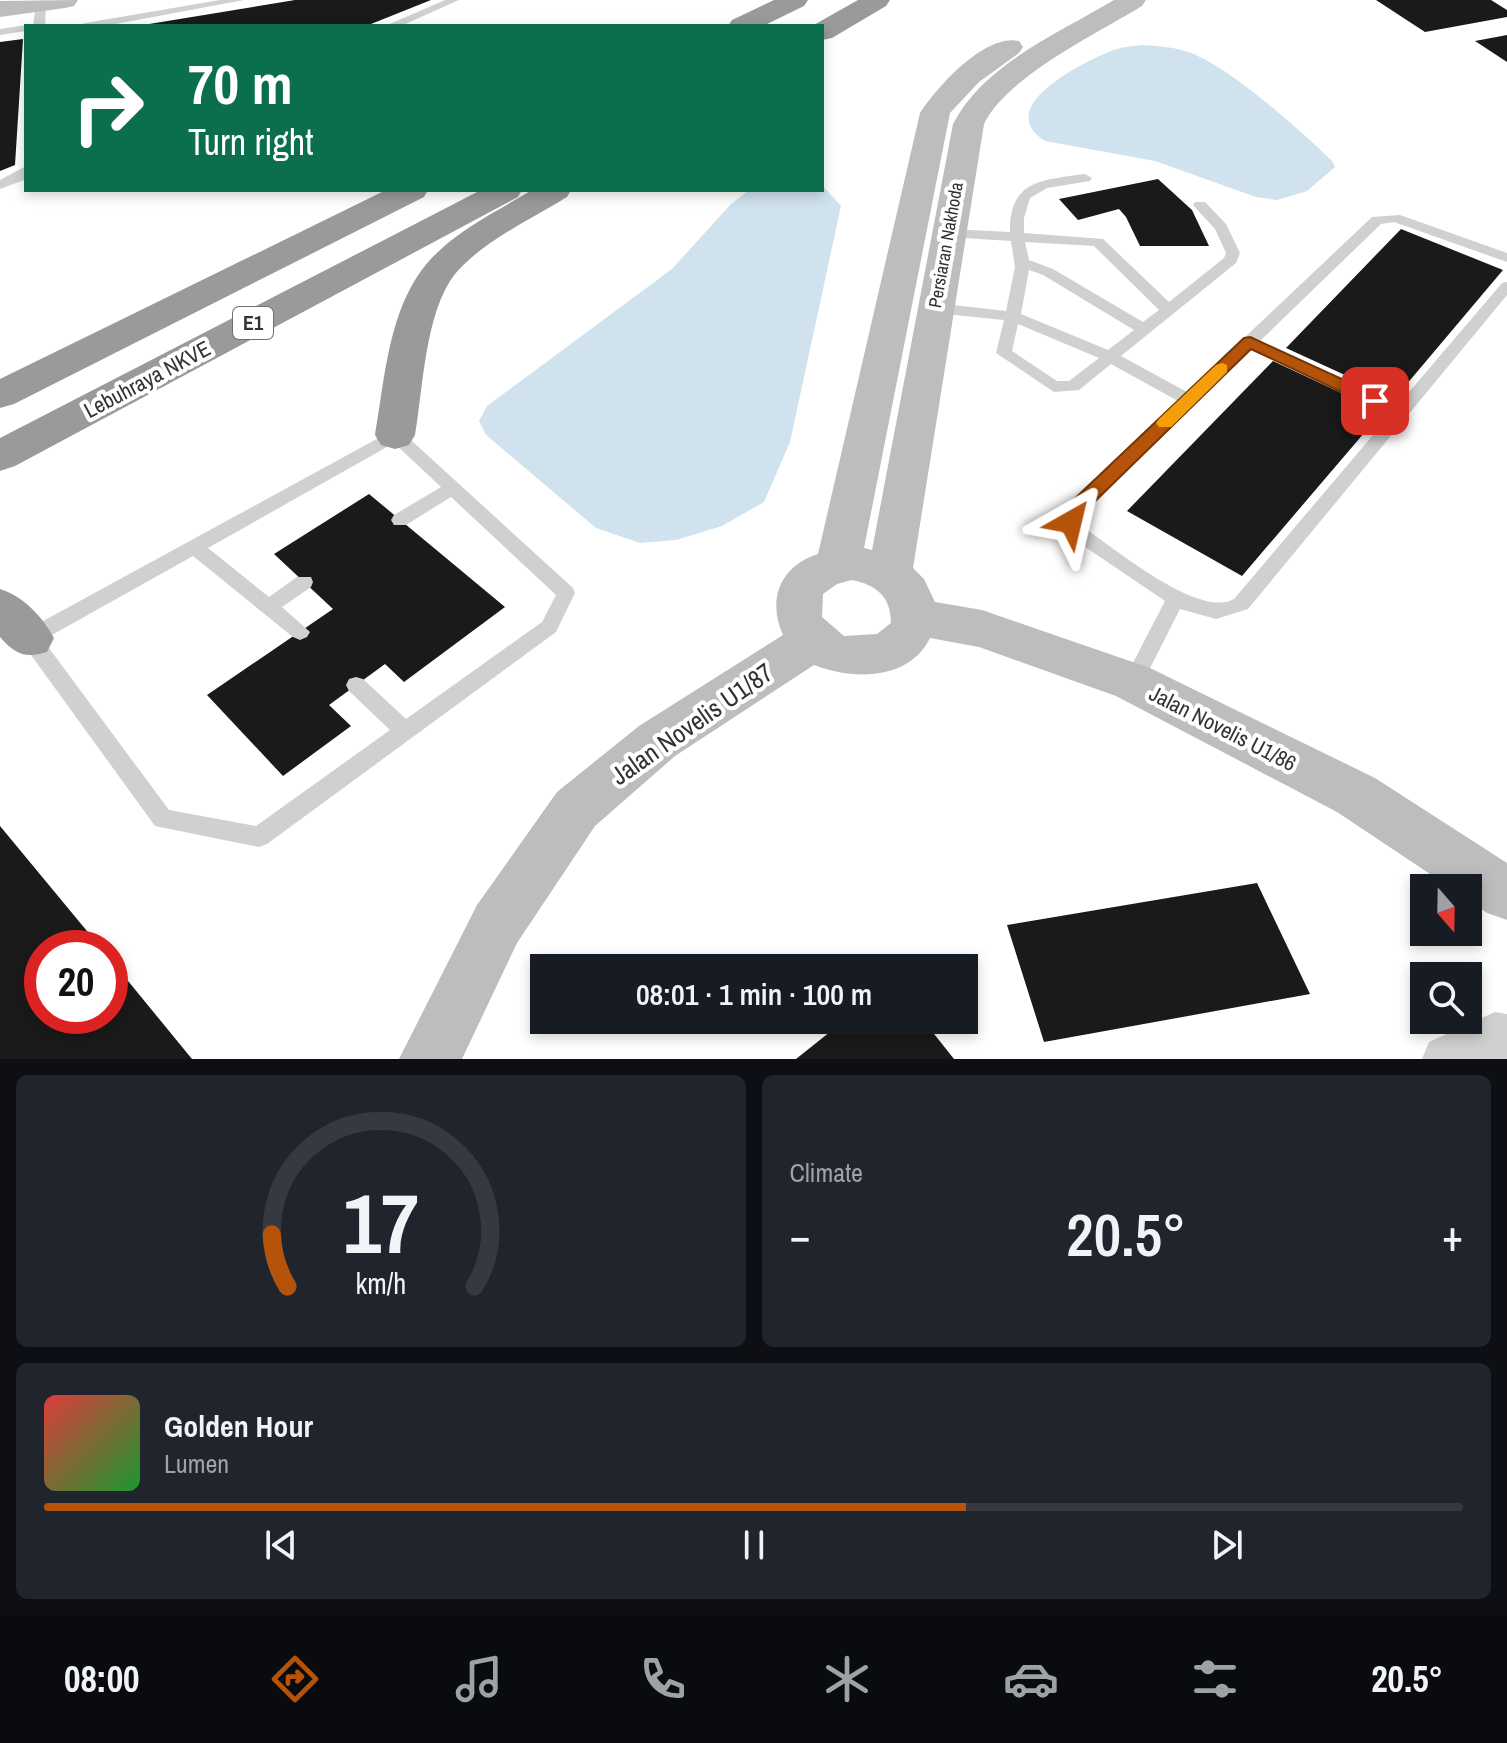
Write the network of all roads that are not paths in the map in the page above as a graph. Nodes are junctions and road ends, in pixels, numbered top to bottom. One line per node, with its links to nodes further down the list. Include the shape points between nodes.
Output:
1 (239, 0): 10 (lane)
2 (454, 0): 11 (lane)
3 (795, 0): 12 (highway)
4 (868, 0): 13 (highway)
5 (877, 0): 15 (highway)
6 (1088, 0): 43 (street, Persiaran Nakhoda, via 971,73 935,113)
7 (1133, 0): 24 (street, Persiaran Nakhoda, via 995,89 970,119)
8 (0, 9): 9 (street)
9 (48, 10)
10 (97, 24)
11 (396, 24)
12 (746, 24)
13 (823, 24)
14 (24, 28): 16 (lane)
15 (824, 31)
16 (0, 32)
17 (24, 172): 19 (lane)
18 (1085, 178): 25 (lane, via 1027,191 1018,204)
19 (0, 185)
20 (408, 192): 35 (highway, E1)
21 (502, 192): 39 (highway, Lebuhraya NKVE / E1)
22 (552, 192): 38 (highway, via 449,258 432,282 420,305)
23 (1200, 205): 30 (lane, via 1221,227 1231,260)
24 (948, 233): 25 (lane); 29 (street, Persiaran Nakhoda)
25 (1017, 236): 27 (lane); 30 (lane, via 1098,242)
26 (1507, 258): 33 (lane, via 1395,218 1377,220)
27 (1023, 263): 31 (lane); 32 (lane, via 1048,272)
28 (1507, 286): 37 (lane)
29 (935, 308): 31 (lane); 44 (street, Persiaran Nakhoda)
30 (1167, 309): 32 (lane)
31 (1012, 316): 34 (lane); 34 (lane, via 1004,353 1054,387 1073,386)
32 (1143, 329): 34 (lane)
33 (1250, 342): 36 (lane); 37 (lane)
34 (1109, 356): 36 (lane)
35 (0, 395)
36 (1189, 400): 46 (lane, via 1074,510 1071,522 1078,533)
37 (1400, 413): 46 (lane, via 1241,604 1214,613)
38 (395, 435): 40 (lane); 42 (lane)
39 (0, 456)
40 (453, 488): 41 (lane); 54 (lane, via 566,593 549,627)
41 (400, 520)
42 (194, 547): 47 (lane); 49 (lane)
43 (838, 564): 44 (street, via 865,564); 51 (street, via 810,577 795,602 796,616)
44 (890, 573): 48 (street, via 910,592)
45 (304, 582): 47 (lane)
46 (1176, 599): 52 (lane)
47 (268, 607): 50 (lane)
48 (915, 617): 51 (street, via 900,644 866,657 827,651); 52 (street, Jalan Novelis U1/86, via 982,629)
49 (15, 623): 54 (lane, via 163,819 259,837)
50 (300, 632)
51 (812, 641): 57 (street, Jalan Novelis U1/87, via 657,741 576,809 497,924)
52 (1133, 682): 55 (street, Jalan Novelis U1/86, via 1356,795)
53 (356, 685): 54 (lane)
54 (405, 731)
55 (1507, 894)
56 (1507, 1037): 58 (street, via 1495,1035)
57 (430, 1059)
58 (1446, 1059)

